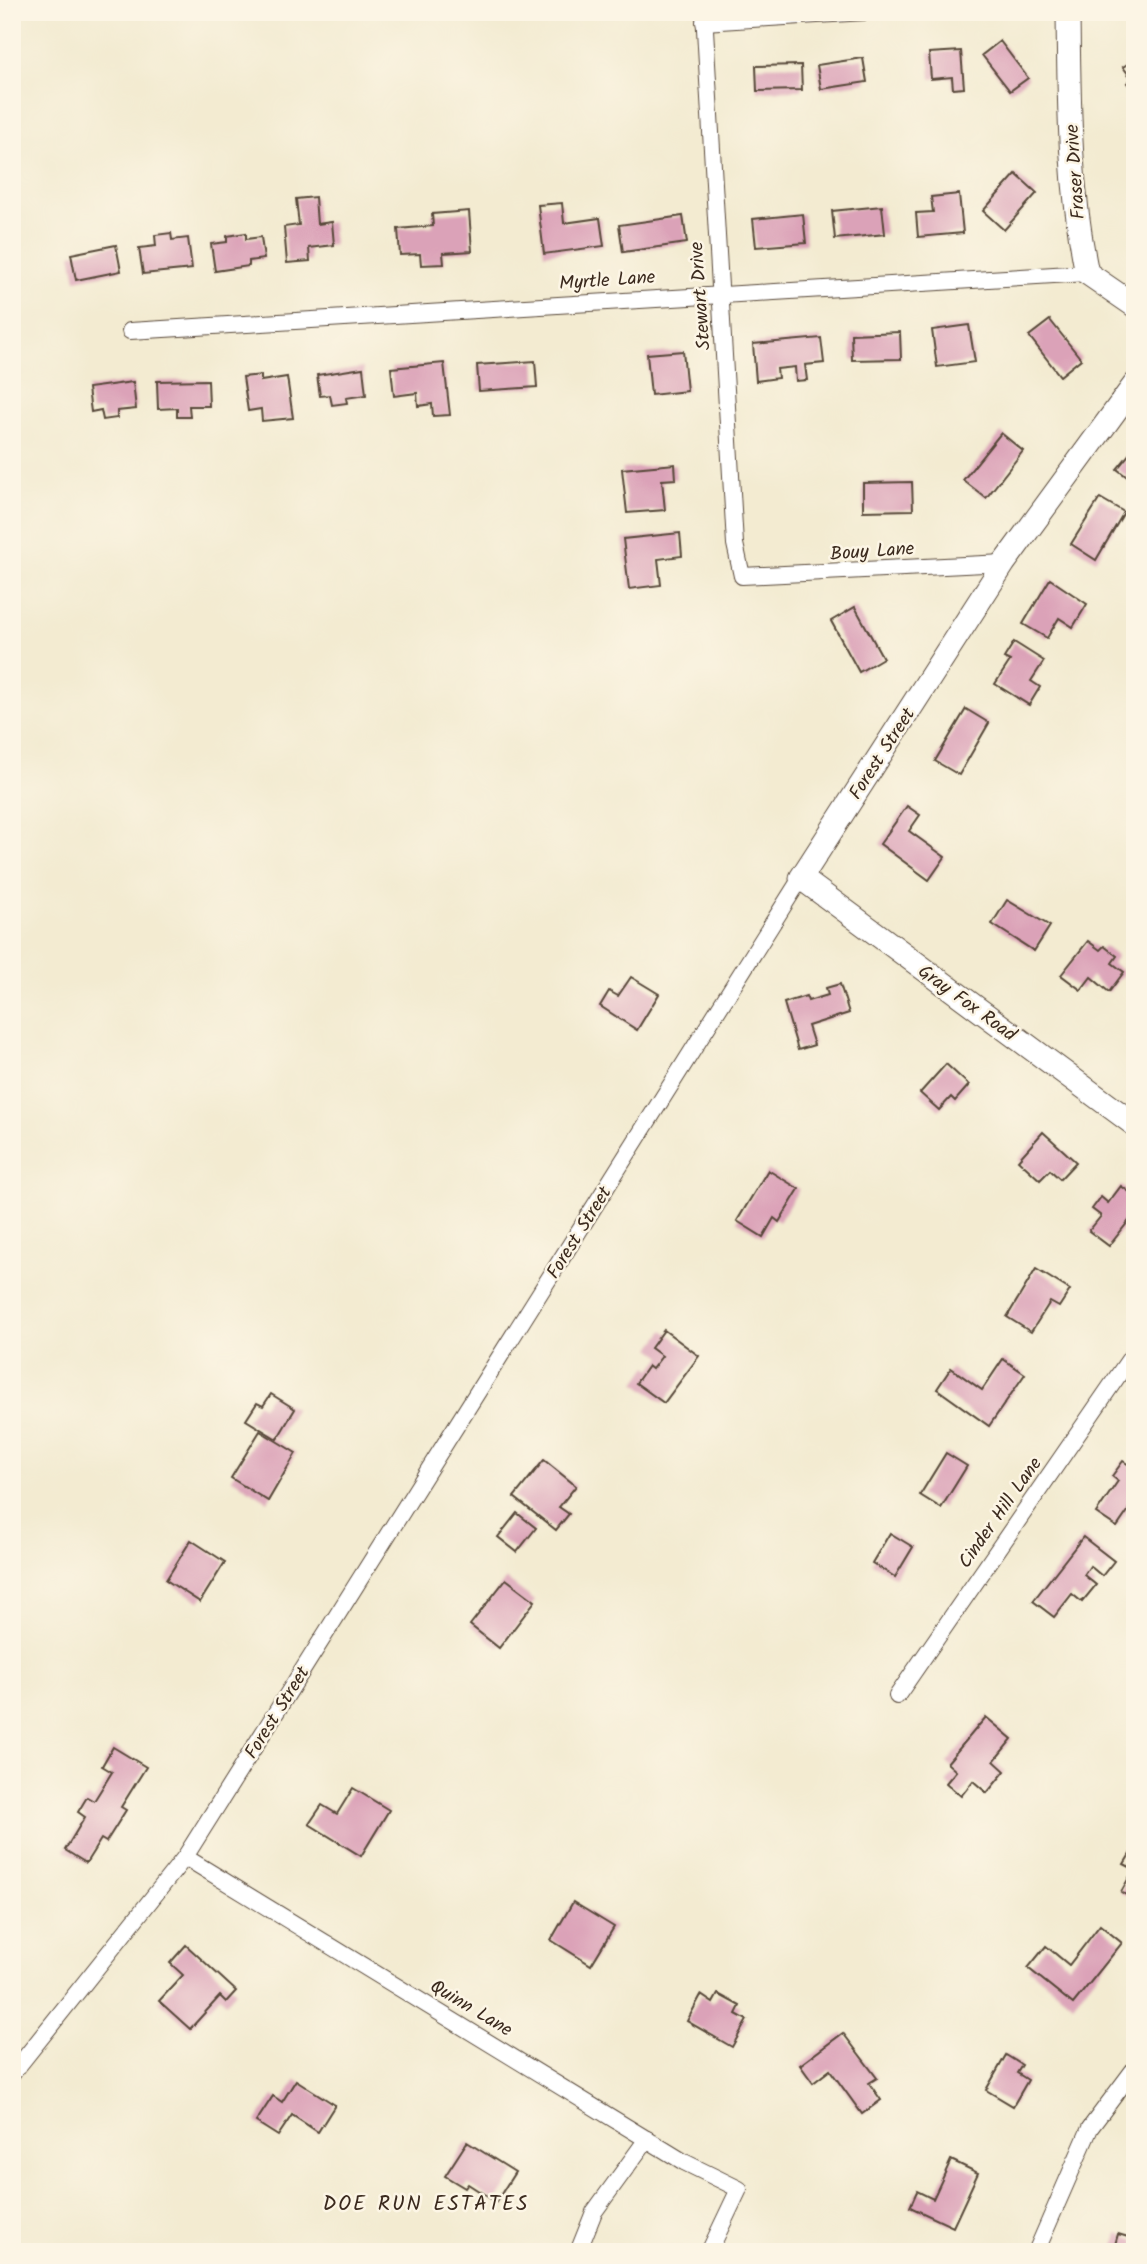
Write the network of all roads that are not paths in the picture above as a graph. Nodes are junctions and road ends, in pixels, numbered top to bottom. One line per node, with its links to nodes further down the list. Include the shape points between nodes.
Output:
1 (865, 12): 3 (street)
2 (1068, 12): 4 (street, Fraser Drive, via 1071,158)
3 (704, 17): 5 (street, Stewart Drive)
4 (1087, 273): 5 (street, Myrtle Lane); 6 (street)
5 (719, 293): 7 (street, Myrtle Lane); 10 (street, Stewart Drive)
6 (1135, 306)
7 (130, 331)
8 (1135, 384): 9 (street, Forest Street)
9 (1003, 563): 10 (street, Bouy Lane); 11 (street, Forest Street)
10 (742, 576)
11 (801, 878): 12 (street, Gray Fox Road); 15 (street, Forest Street)
12 (1135, 1125)
13 (1135, 1351): 14 (street, Cinder Hill Lane)
14 (897, 1696)
15 (185, 1857): 17 (street, Forest Street); 18 (street, Quinn Lane)
16 (1135, 2068): 21 (street, via 1090,2128)
17 (12, 2074)
18 (647, 2139): 19 (street, via 594,2212); 20 (street, Quinn Lane, via 739,2189)
19 (578, 2252)
20 (709, 2252)
21 (1036, 2252)

